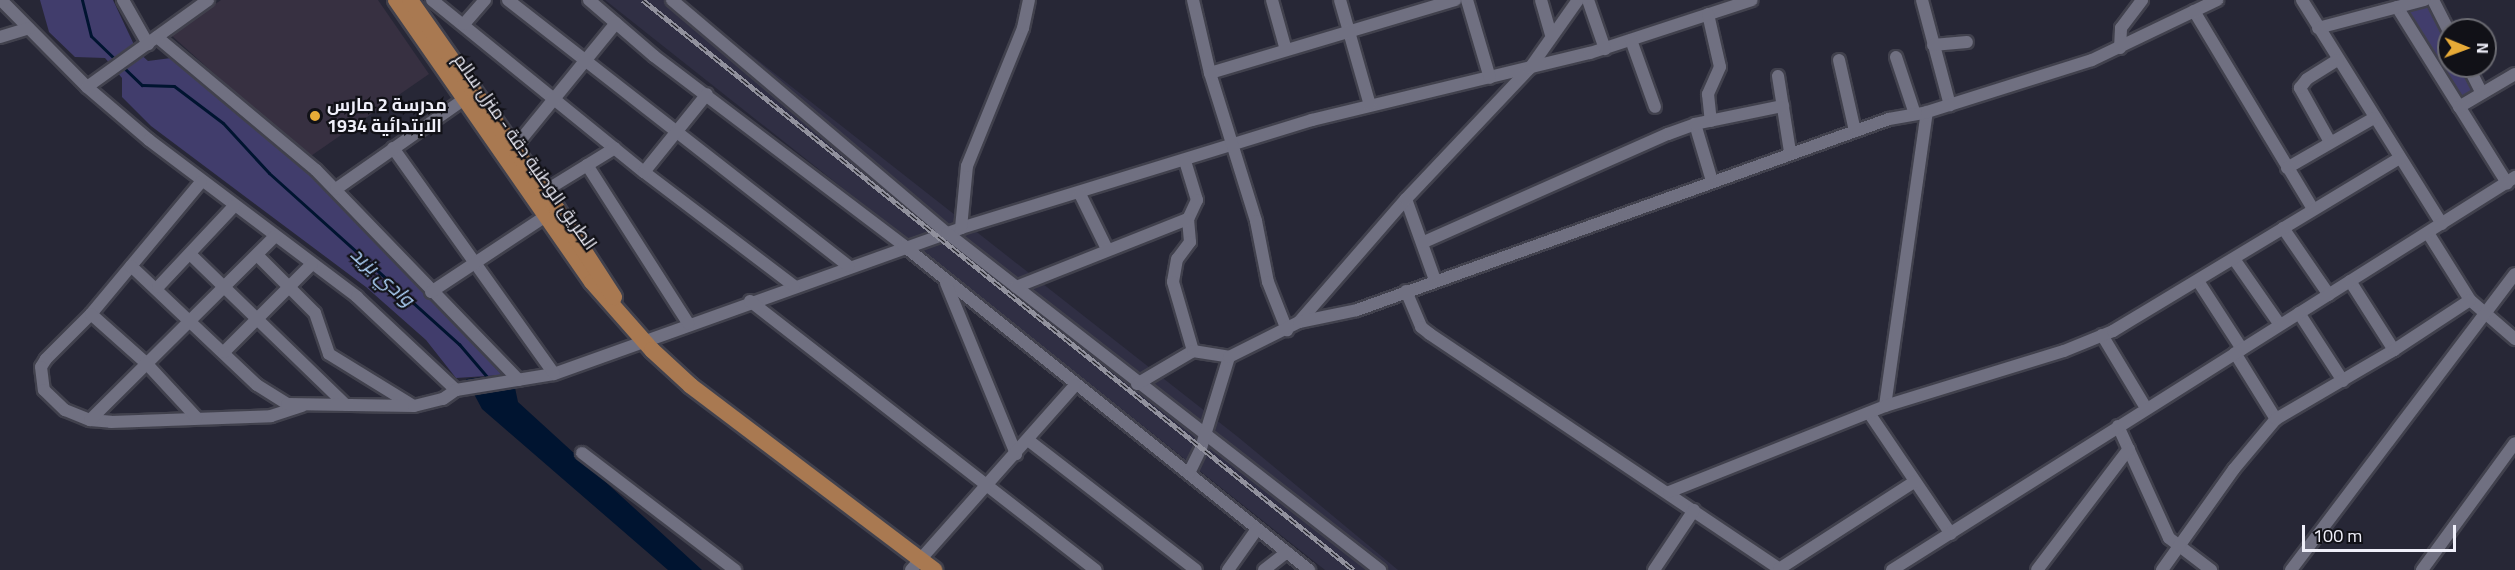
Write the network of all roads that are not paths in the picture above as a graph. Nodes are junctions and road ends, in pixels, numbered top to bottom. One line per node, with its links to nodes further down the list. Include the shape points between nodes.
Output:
1 (1, 0): 33 (street)
2 (123, 0): 40 (street)
3 (208, 0): 40 (street)
4 (396, 0): 26 (main road, الطريق الوطنية دقة - منزل سالم)
5 (432, 0): 32 (street)
6 (485, 0): 32 (street)
7 (508, 0): 46 (street)
8 (589, 0): 31 (street)
9 (672, 0): 96 (street)
10 (1029, 0): 94 (street, via 1023,28 967,166)
11 (1193, 0): 50 (street)
12 (1272, 0): 44 (street)
13 (1340, 0): 35 (street)
14 (1455, 0): 35 (street)
15 (1467, 0): 53 (street)
16 (1541, 0): 36 (street)
17 (1578, 0): 36 (street)
18 (1588, 0): 43 (street)
19 (1922, 0): 41 (street)
20 (2142, 0): 42 (street, via 2121,28)
21 (2217, 0): 28 (street)
22 (2302, 0): 34 (street)
23 (2424, 0): 27 (street)
24 (2433, 0): 30 (street)
25 (1745, 1): 29 (street)
26 (413, 6): 58 (main road, الطريق الوطنية دقة - منزل سالم)
27 (2397, 7): 34 (street); 64 (street)
28 (2194, 11): 42 (street); 80 (street)
29 (1708, 14): 38 (street); 67 (street, via 1720,67 1708,94)
30 (2442, 18)
31 (616, 23): 46 (street); 57 (street)
32 (464, 24): 59 (street)
33 (28, 28): 37 (street); 55 (street)
34 (2318, 28): 48 (street)
35 (1349, 32): 44 (street); 60 (street)
36 (1551, 34): 49 (street)
37 (0, 37)
38 (1631, 40): 43 (street); 63 (street)
39 (1967, 42): 41 (street)
40 (149, 43): 55 (street); 85 (street)
41 (1933, 45): 61 (street)
42 (2120, 48): 61 (street)
43 (1605, 49): 49 (street)
44 (1286, 50): 50 (street)
45 (1896, 57): 65 (street)
46 (584, 59): 59 (street); 70 (street)
47 (1839, 60): 69 (street)
48 (2338, 60): 66 (street); 71 (street, via 2307,79 2300,88)
49 (1530, 68): 53 (street); 88 (street)
50 (1210, 73): 72 (street)
51 (2515, 75): 56 (street)
52 (1778, 76): 62 (street)
53 (1490, 78): 60 (street)
54 (2474, 78): 56 (street)
55 (87, 87): 84 (street)
56 (2482, 93): 64 (street)
57 (707, 94): 70 (street); 100 (street)
58 (469, 95): 73 (street); 74 (main road, الطريق الوطنية دقة - منزل سالم); 91 (main road, الطريق الوطنية دقة - منزل سالم)
59 (556, 98): 74 (street); 75 (street)
60 (1370, 105): 72 (street)
61 (1950, 105): 65 (street)
62 (1783, 106): 67 (street); 76 (street)
63 (1655, 107)
64 (2459, 107): 82 (street)
65 (1921, 113): 69 (street); 151 (street)
66 (2374, 118): 71 (street); 77 (street)
67 (1711, 121): 68 (street)
68 (1695, 124): 83 (street); 99 (street, via 1522,195)
69 (1855, 131): 76 (street)
70 (676, 132): 81 (street); 108 (street)
71 (2330, 142): 80 (street)
72 (1232, 146): 78 (street); 132 (street, via 1256,221 1268,282)
73 (393, 148): 85 (street); 105 (street)
74 (514, 148): 86 (main road, الطريق الوطنية دقة - منزل سالم)
75 (615, 148): 79 (street); 81 (street)
76 (1790, 152): 83 (street)
77 (2400, 158): 90 (street); 93 (street)
78 (1185, 161): 87 (street); 92 (street, via 1197,196)
79 (587, 165): 86 (street); 130 (street)
80 (2287, 168): 90 (street)
81 (644, 172): 116 (street)
82 (2511, 180): 93 (street)
83 (1712, 181): 111 (street)
84 (201, 182): 89 (street); 107 (street)
85 (336, 189): 120 (street)
86 (545, 191): 91 (main road, الطريق الوطنية دقة - منزل سالم)
87 (1080, 194): 94 (street); 101 (street)
88 (1406, 199): 99 (street); 129 (street)
89 (234, 206): 98 (street); 102 (street)
90 (2313, 209): 95 (street)
91 (552, 212): 105 (street); 135 (main road, الطريق الوطنية دقة - منزل سالم, via 592,282)
92 (1188, 219): 101 (street); 137 (street, via 1190,243 1177,259 1173,282)
93 (2442, 224): 97 (street)
94 (961, 228): 96 (street)
95 (2283, 228): 104 (street); 121 (street)
96 (947, 233): 100 (street); 118 (street)
97 (2428, 233): 113 (street); 122 (street)
98 (275, 236): 103 (street); 106 (street)
99 (1424, 242): 111 (street)
100 (904, 246): 108 (street); 110 (street)
101 (1107, 249): 118 (street)
102 (190, 254): 114 (street); 117 (street)
103 (257, 255): 114 (street); 115 (street)
104 (2234, 258): 112 (street); 131 (street)
105 (476, 263): 120 (street); 142 (street)
106 (312, 264): 115 (street); 147 (street)
107 (131, 266): 117 (street); 125 (street)
108 (849, 266): 116 (street)
109 (2515, 274): 126 (street)
110 (945, 280): 146 (street); 163 (street)
111 (1435, 280): 119 (street)
112 (2198, 280): 133 (street); 138 (street)
113 (2350, 281): 121 (street); 136 (street)
114 (224, 286): 127 (street); 128 (street)
115 (290, 286): 128 (street); 150 (street, via 315,313 329,354)
116 (794, 286): 123 (street)
117 (158, 287): 127 (street)
118 (1016, 287): 145 (street)
119 (1406, 291): 129 (street, via 1357,310); 167 (street, via 1421,327 1430,334)
120 (430, 292): 143 (street)
121 (2329, 295): 124 (street)
122 (2470, 300): 126 (street); 136 (street)
123 (750, 301): 130 (street); 166 (street)
124 (2299, 313): 131 (street); 144 (street)
125 (91, 314): 141 (street); 156 (street, via 46,359 41,378 50,399)
126 (2484, 315): 134 (street); 188 (street)
127 (190, 318): 139 (street); 141 (street)
128 (257, 319): 139 (street); 148 (street)
129 (1299, 322): 132 (street)
130 (688, 323): 135 (street)
131 (2280, 325): 138 (street)
132 (1287, 330): 140 (street)
133 (2102, 335): 151 (street); 152 (street)
134 (2515, 339)
135 (643, 340): 142 (street); 173 (main road, الطريق الوطنية دقة - منزل سالم, via 691,386)
136 (2394, 350): 144 (street)
137 (1193, 351): 140 (street); 145 (street)
138 (2239, 351): 152 (street); 155 (street)
139 (224, 352): 149 (street, via 276,398)
140 (1229, 357): 158 (street)
141 (146, 363): 154 (street); 156 (street)
142 (554, 374): 143 (street)
143 (517, 380): 147 (street)
144 (2343, 381): 155 (street)
145 (1137, 384): 158 (street)
146 (1075, 385): 159 (street); 164 (street)
147 (461, 389): 150 (street, via 443,399)
148 (346, 405): 149 (street); 150 (street)
149 (302, 406): 154 (street, via 272,416)
150 (414, 406)
151 (1885, 406): 153 (street)
152 (2146, 408): 157 (street)
153 (1869, 413): 165 (street); 167 (street)
154 (196, 417): 156 (street)
155 (2276, 419): 171 (street, via 2234,469)
156 (90, 420)
157 (2118, 426): 161 (street); 170 (street)
158 (1205, 436): 164 (street); 182 (street)
159 (1028, 440): 163 (street); 178 (street)
160 (2515, 443): 189 (street)
161 (2129, 449): 171 (street, via 2166,533); 185 (street)
162 (582, 453): 175 (street)
163 (1016, 454): 166 (street)
164 (1189, 473): 169 (street)
165 (1914, 482): 170 (street); 174 (street)
166 (986, 486): 173 (street); 177 (street)
167 (1669, 492): 168 (street)
168 (1694, 510): 174 (street); 183 (street)
169 (1257, 529): 172 (street); 179 (street)
170 (1950, 534): 184 (street)
171 (2180, 547): 186 (street); 187 (street)
172 (1287, 552): 180 (street); 181 (street)
173 (915, 565): 176 (main road, الطريق الوطنية دقة - منزل سالم)
174 (1780, 569)
175 (735, 570)
176 (934, 570)
177 (1096, 570)
178 (1196, 570)
179 (1228, 570)
180 (1264, 570)
181 (1309, 570)
182 (1380, 570)
183 (1654, 570)
184 (1893, 570)
185 (2037, 570)
186 (2162, 570)
187 (2211, 570)
188 (2291, 570)
189 (2422, 570)

